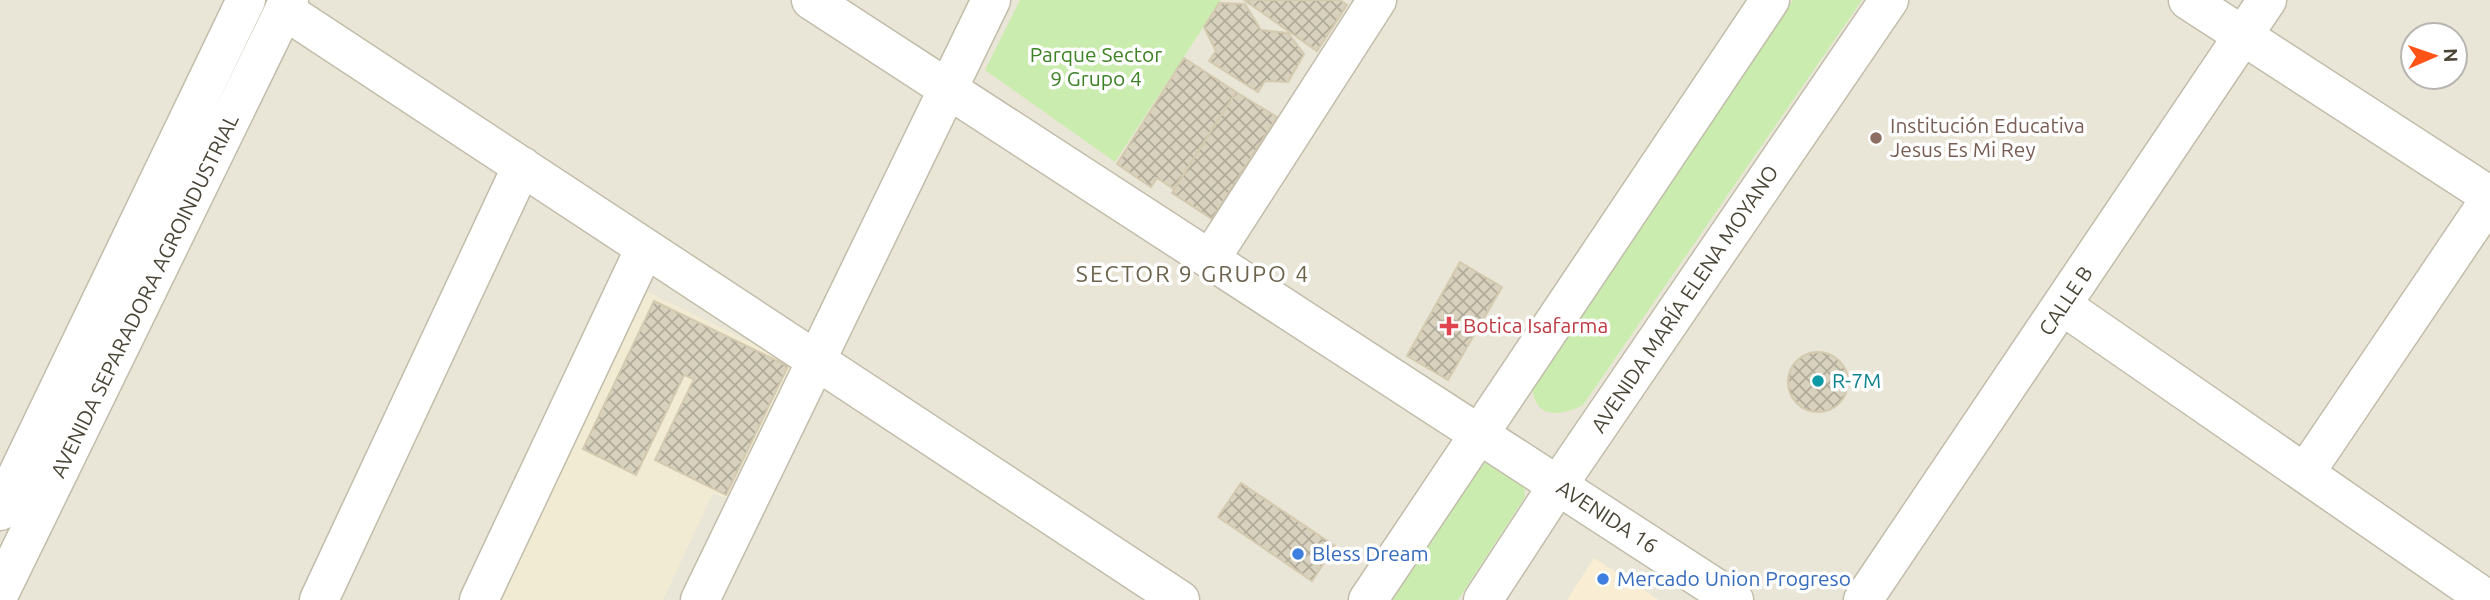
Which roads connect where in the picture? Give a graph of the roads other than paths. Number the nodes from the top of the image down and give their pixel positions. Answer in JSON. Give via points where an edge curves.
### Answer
{"nodes":[{"id":1,"x":246,"y":0,"type":"edge"},
{"id":2,"x":811,"y":0,"type":"edge"},
{"id":3,"x":991,"y":0,"type":"edge"},
{"id":4,"x":1377,"y":0,"type":"edge"},
{"id":5,"x":1770,"y":0,"type":"edge"},
{"id":6,"x":1889,"y":0,"type":"edge"},
{"id":7,"x":2188,"y":0,"type":"edge"},
{"id":8,"x":2267,"y":0,"type":"edge"},
{"id":9,"x":287,"y":5,"type":"edge"},
{"id":10,"x":2243,"y":36,"type":"junction"},
{"id":11,"x":948,"y":89,"type":"junction"},
{"id":12,"x":522,"y":166,"type":"junction"},
{"id":13,"x":2490,"y":198,"type":"edge"},
{"id":14,"x":645,"y":248,"type":"junction"},
{"id":15,"x":1211,"y":258,"type":"junction"},
{"id":16,"x":2063,"y":306,"type":"junction"},
{"id":17,"x":815,"y":360,"type":"junction"},
{"id":18,"x":1480,"y":435,"type":"junction"},
{"id":19,"x":2305,"y":473,"type":"junction"},
{"id":20,"x":1558,"y":485,"type":"junction"},
{"id":21,"x":0,"y":511,"type":"edge"},
{"id":22,"x":0,"y":592,"type":"edge"},
{"id":23,"x":319,"y":600,"type":"edge"},
{"id":24,"x":478,"y":600,"type":"edge"},
{"id":25,"x":700,"y":600,"type":"edge"},
{"id":26,"x":1180,"y":600,"type":"edge"},
{"id":27,"x":1368,"y":600,"type":"edge"},
{"id":28,"x":1483,"y":600,"type":"edge"},
{"id":29,"x":1734,"y":600,"type":"edge"},
{"id":30,"x":1863,"y":600,"type":"edge"},
{"id":31,"x":2488,"y":600,"type":"edge"}],
"edges":[{"from":1,"to":21,"type":"street","name":"AVENIDA SEPARADORA AGROINDUSTRIAL"},
{"from":2,"to":11,"type":"street","name":"AVENIDA 16"},
{"from":3,"to":11,"type":"street"},
{"from":4,"to":15,"type":"street"},
{"from":5,"to":18,"type":"street"},
{"from":6,"to":20,"type":"street","name":"AVENIDA MARÍA ELENA MOYANO"},
{"from":7,"to":10,"type":"street"},
{"from":8,"to":10,"type":"street","name":"CALLE B"},
{"from":9,"to":12,"type":"street"},
{"from":9,"to":22,"type":"street","name":"AVENIDA SEPARADORA AGROINDUSTRIAL"},
{"from":10,"to":13,"type":"street"},
{"from":10,"to":16,"type":"street","name":"CALLE B"},
{"from":11,"to":15,"type":"street","name":"AVENIDA 16"},
{"from":11,"to":17,"type":"street"},
{"from":12,"to":14,"type":"street"},
{"from":12,"to":23,"type":"street"},
{"from":13,"to":19,"type":"street"},
{"from":14,"to":17,"type":"street"},
{"from":14,"to":24,"type":"street"},
{"from":15,"to":18,"type":"street","name":"AVENIDA 16"},
{"from":16,"to":19,"type":"street"},
{"from":16,"to":30,"type":"street","name":"CALLE B"},
{"from":17,"to":25,"type":"street"},
{"from":17,"to":26,"type":"street"},
{"from":18,"to":20,"type":"street","name":"AVENIDA 16"},
{"from":18,"to":27,"type":"street"},
{"from":19,"to":31,"type":"street"},
{"from":20,"to":28,"type":"street","name":"AVENIDA MARÍA ELENA MOYANO"},
{"from":20,"to":29,"type":"street","name":"AVENIDA 16"}]}
